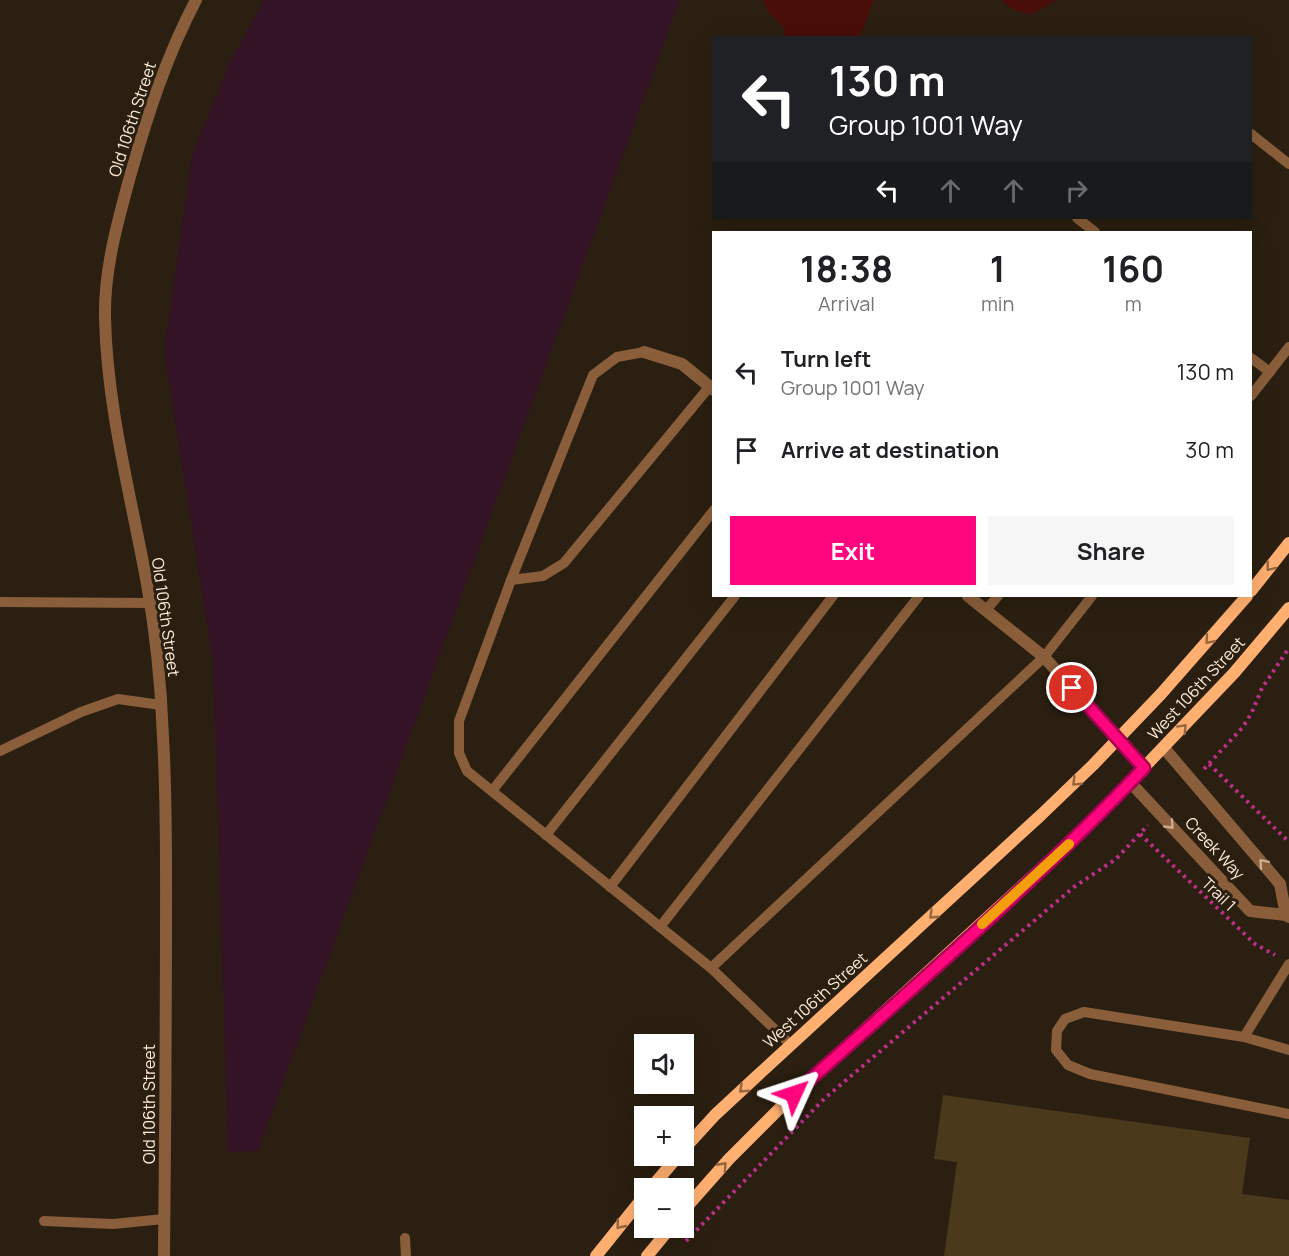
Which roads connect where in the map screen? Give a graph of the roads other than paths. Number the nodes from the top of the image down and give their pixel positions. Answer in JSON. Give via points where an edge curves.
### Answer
{"nodes":[{"id":1,"x":196,"y":0,"type":"edge"},
{"id":2,"x":1252,"y":135,"type":"edge"},
{"id":3,"x":1289,"y":164,"type":"edge"},
{"id":4,"x":1078,"y":219,"type":"edge"},
{"id":5,"x":1094,"y":231,"type":"edge"},
{"id":6,"x":1289,"y":347,"type":"edge"},
{"id":7,"x":644,"y":352,"type":"joint"},
{"id":8,"x":1252,"y":359,"type":"edge"},
{"id":9,"x":1270,"y":372,"type":"junction"},
{"id":10,"x":712,"y":388,"type":"edge"},
{"id":11,"x":1252,"y":395,"type":"edge"},
{"id":12,"x":712,"y":513,"type":"edge"},
{"id":13,"x":1289,"y":543,"type":"edge"},
{"id":14,"x":511,"y":580,"type":"junction"},
{"id":15,"x":1252,"y":590,"type":"edge"},
{"id":16,"x":734,"y":597,"type":"edge"},
{"id":17,"x":832,"y":597,"type":"edge"},
{"id":18,"x":918,"y":597,"type":"edge"},
{"id":19,"x":969,"y":597,"type":"edge"},
{"id":20,"x":997,"y":597,"type":"edge"},
{"id":21,"x":1091,"y":597,"type":"edge"},
{"id":22,"x":1246,"y":597,"type":"edge"},
{"id":23,"x":0,"y":602,"type":"edge"},
{"id":24,"x":149,"y":603,"type":"junction"},
{"id":25,"x":1289,"y":608,"type":"edge"},
{"id":26,"x":986,"y":610,"type":"junction"},
{"id":27,"x":1044,"y":657,"type":"junction"},
{"id":28,"x":161,"y":705,"type":"junction"},
{"id":29,"x":1119,"y":738,"type":"junction"},
{"id":30,"x":1164,"y":748,"type":"junction"},
{"id":31,"x":0,"y":751,"type":"edge"},
{"id":32,"x":1144,"y":768,"type":"junction"},
{"id":33,"x":1130,"y":782,"type":"junction"},
{"id":34,"x":492,"y":791,"type":"junction"},
{"id":35,"x":546,"y":835,"type":"junction"},
{"id":36,"x":610,"y":887,"type":"junction"},
{"id":37,"x":1287,"y":916,"type":"edge"},
{"id":38,"x":660,"y":927,"type":"junction"},
{"id":39,"x":1285,"y":961,"type":"edge"},
{"id":40,"x":711,"y":968,"type":"junction"},
{"id":41,"x":1244,"y":1037,"type":"junction"},
{"id":42,"x":791,"y":1045,"type":"junction"},
{"id":43,"x":1289,"y":1050,"type":"edge"},
{"id":44,"x":1289,"y":1114,"type":"edge"},
{"id":45,"x":694,"y":1138,"type":"edge"},
{"id":46,"x":670,"y":1166,"type":"edge"},
{"id":47,"x":659,"y":1178,"type":"edge"},
{"id":48,"x":694,"y":1199,"type":"edge"},
{"id":49,"x":634,"y":1209,"type":"edge"},
{"id":50,"x":164,"y":1219,"type":"junction"},
{"id":51,"x":44,"y":1221,"type":"dead end"},
{"id":52,"x":405,"y":1238,"type":"dead end"},
{"id":53,"x":661,"y":1238,"type":"edge"},
{"id":54,"x":164,"y":1256,"type":"edge"},
{"id":55,"x":406,"y":1256,"type":"edge"},
{"id":56,"x":596,"y":1256,"type":"edge"},
{"id":57,"x":647,"y":1256,"type":"edge"}],
"edges":[{"from":1,"to":24,"type":"street","name":"Old 106th Street","via":[[179,33],[146,121],[118,218],[105,314],[114,411]]},
{"from":2,"to":3,"type":"lane"},
{"from":4,"to":5,"type":"lane"},
{"from":6,"to":9,"type":"lane"},
{"from":7,"to":10,"type":"street","via":[[681,364]]},
{"from":7,"to":14,"type":"lane","via":[[617,357],[592,375]]},
{"from":8,"to":9,"type":"lane"},
{"from":9,"to":11,"type":"lane"},
{"from":10,"to":14,"type":"lane","via":[[564,563],[543,576]]},
{"from":12,"to":34,"type":"lane"},
{"from":13,"to":15,"type":"street","one_way":true},
{"from":14,"to":34,"type":"lane","via":[[459,721],[459,753],[467,771]]},
{"from":16,"to":35,"type":"lane"},
{"from":17,"to":36,"type":"lane"},
{"from":18,"to":38,"type":"lane"},
{"from":19,"to":26,"type":"street"},
{"from":20,"to":26,"type":"lane"},
{"from":21,"to":27,"type":"lane"},
{"from":22,"to":29,"type":"street","name":"West 106th Street","one_way":true},
{"from":23,"to":24,"type":"lane"},
{"from":24,"to":28,"type":"street","name":"Old 106th Street"},
{"from":30,"to":25,"type":"street","name":"West 106th Street","one_way":true},
{"from":26,"to":27,"type":"street"},
{"from":27,"to":29,"type":"street"},
{"from":27,"to":40,"type":"lane"},
{"from":28,"to":31,"type":"lane","via":[[118,699],[81,712]]},
{"from":28,"to":50,"type":"street","name":"Old 106th Street","via":[[166,869]]},
{"from":29,"to":32,"type":"street"},
{"from":29,"to":42,"type":"street","name":"West 106th Street","one_way":true},
{"from":30,"to":32,"type":"street","name":"West 106th Street"},
{"from":37,"to":30,"type":"street","name":"Creek Way","one_way":true,"via":[[1280,884]]},
{"from":32,"to":33,"type":"street","name":"West 106th Street"},
{"from":33,"to":37,"type":"street","name":"Creek Way","one_way":true,"via":[[1250,911]]},
{"from":48,"to":33,"type":"street","name":"West 106th Street","one_way":true,"via":[[766,1122],[1043,869]]},
{"from":34,"to":35,"type":"lane"},
{"from":35,"to":36,"type":"lane"},
{"from":36,"to":38,"type":"lane"},
{"from":38,"to":40,"type":"lane"},
{"from":39,"to":41,"type":"lane"},
{"from":40,"to":42,"type":"lane"},
{"from":41,"to":43,"type":"lane"},
{"from":41,"to":44,"type":"lane","via":[[1084,1012],[1065,1019],[1057,1031],[1056,1050],[1068,1065],[1090,1074]]},
{"from":42,"to":45,"type":"street","name":"West 106th Street","one_way":true},
{"from":46,"to":47,"type":"street"},
{"from":49,"to":56,"type":"street","one_way":true},
{"from":50,"to":51,"type":"lane","via":[[113,1224]]},
{"from":50,"to":54,"type":"street","name":"Old 106th Street"},
{"from":52,"to":55,"type":"lane"},
{"from":53,"to":57,"type":"street"}]}
